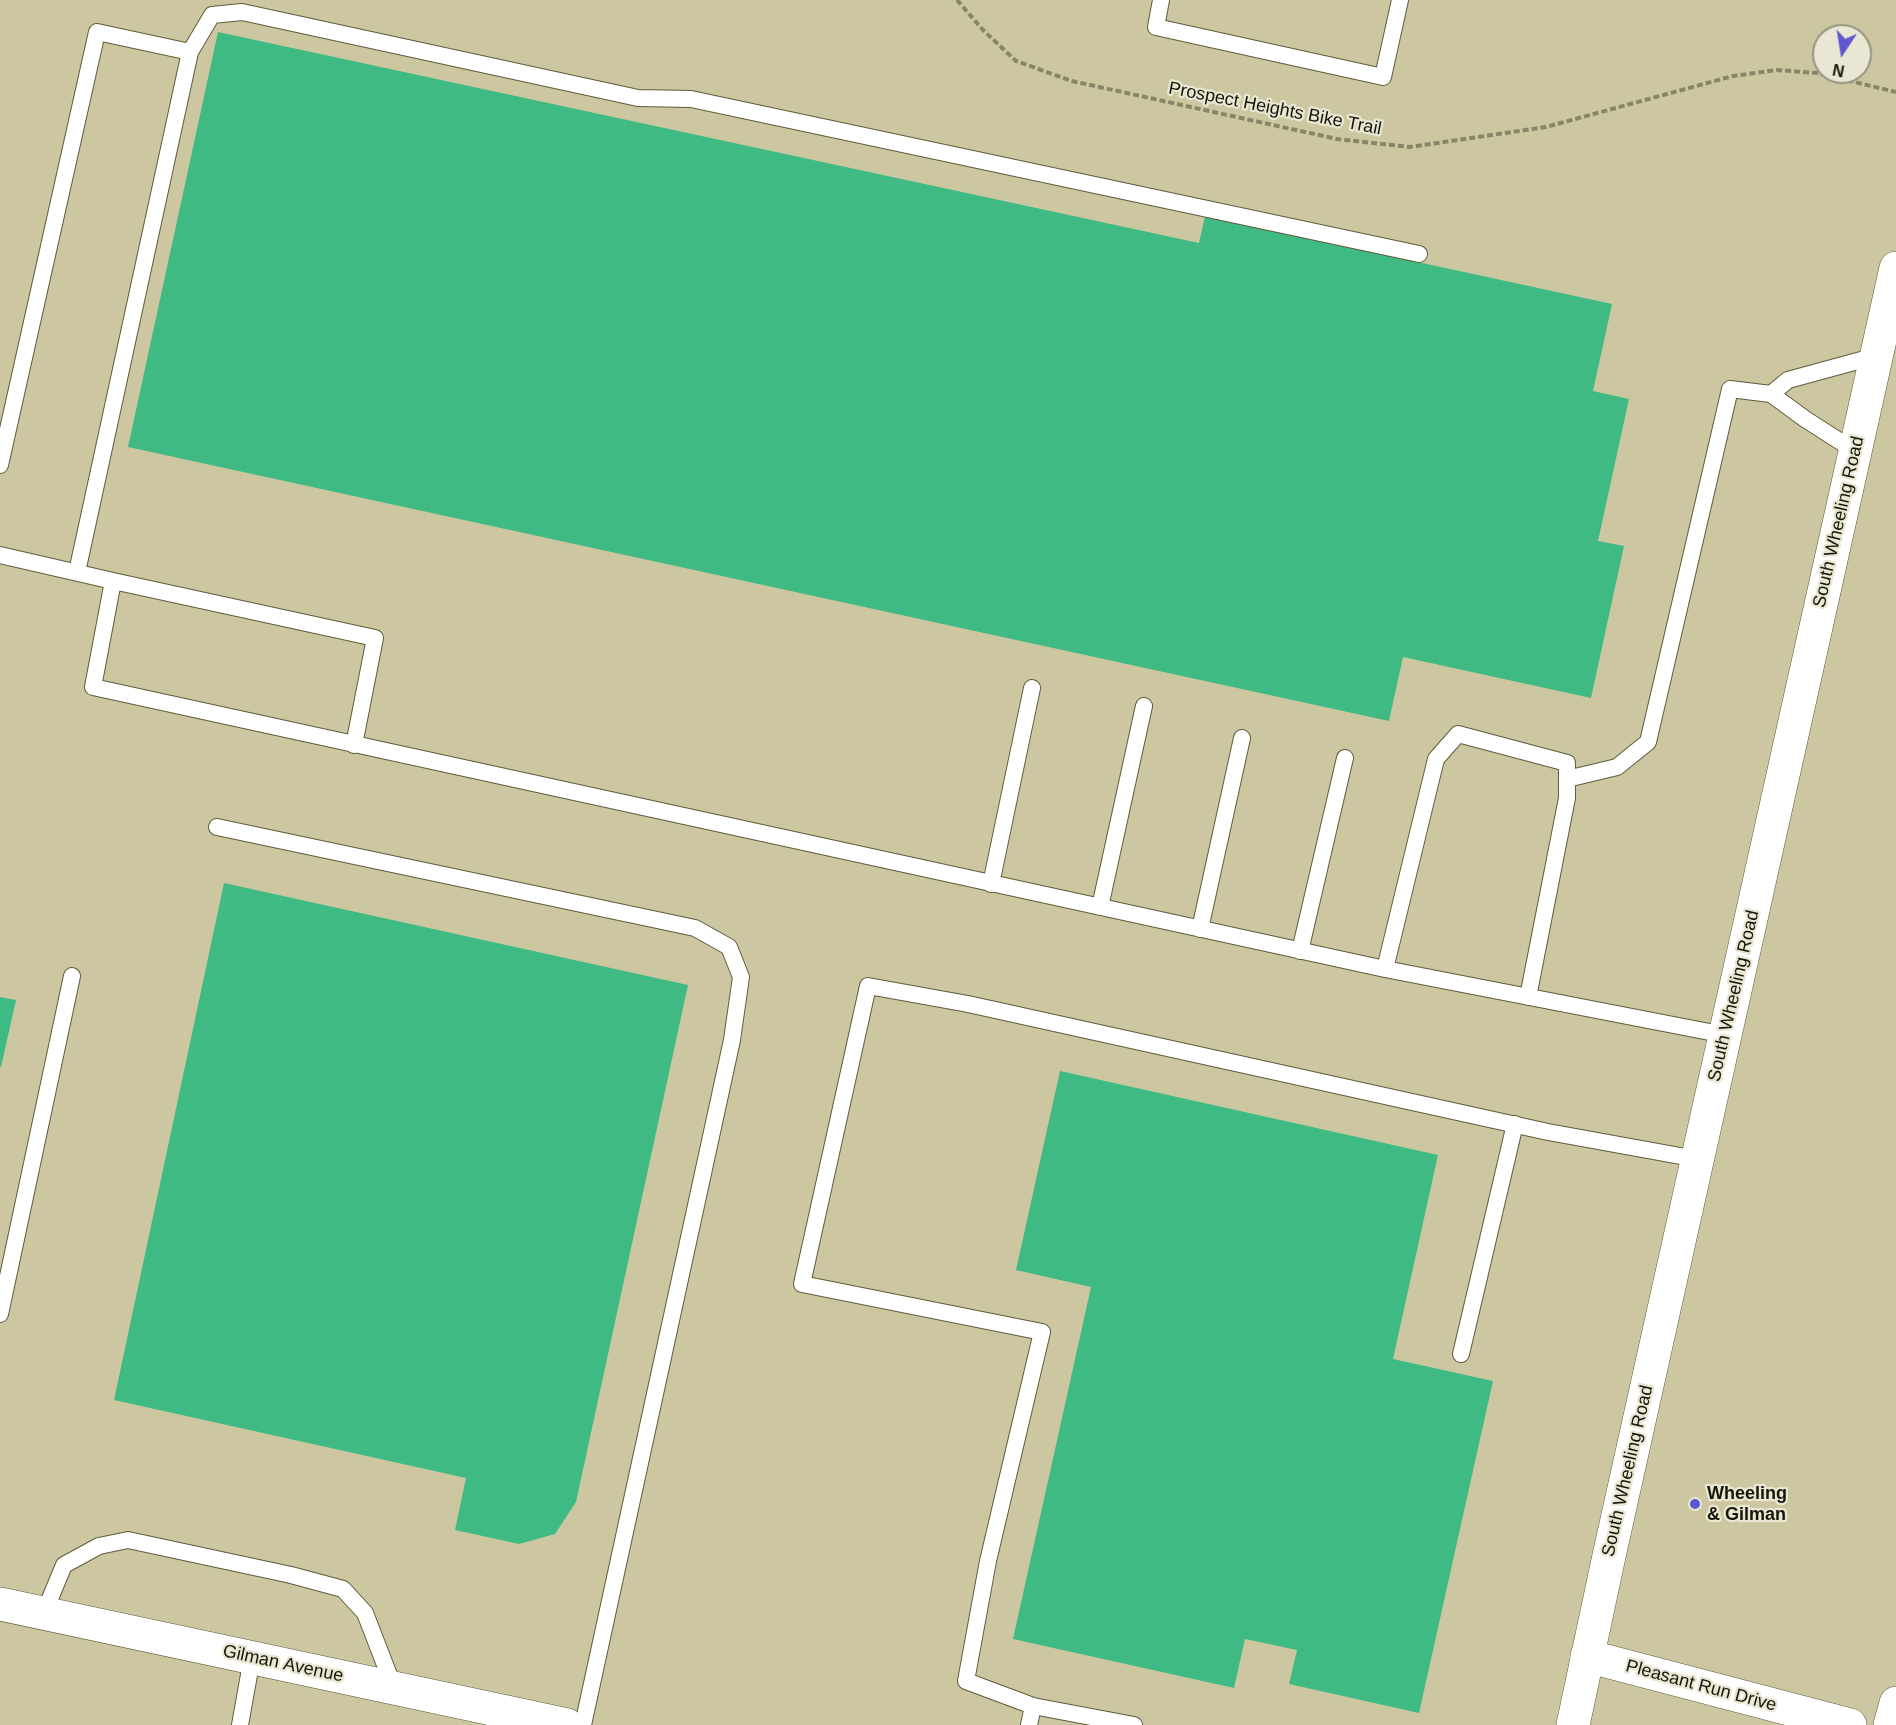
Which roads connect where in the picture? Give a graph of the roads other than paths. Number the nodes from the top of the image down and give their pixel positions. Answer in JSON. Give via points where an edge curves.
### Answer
{"nodes":[{"id":1,"x":1161,"y":0,"type":"edge"},
{"id":2,"x":1400,"y":0,"type":"edge"},
{"id":3,"x":190,"y":52,"type":"junction"},
{"id":4,"x":1419,"y":254,"type":"dead end"},
{"id":5,"x":1896,"y":268,"type":"edge"},
{"id":6,"x":1876,"y":356,"type":"junction"},
{"id":7,"x":1772,"y":394,"type":"junction"},
{"id":8,"x":1855,"y":451,"type":"junction"},
{"id":9,"x":0,"y":465,"type":"edge"},
{"id":10,"x":0,"y":555,"type":"edge"},
{"id":11,"x":77,"y":572,"type":"junction"},
{"id":12,"x":113,"y":581,"type":"junction"},
{"id":13,"x":1032,"y":688,"type":"dead end"},
{"id":14,"x":1144,"y":706,"type":"dead end"},
{"id":15,"x":1242,"y":738,"type":"dead end"},
{"id":16,"x":354,"y":745,"type":"junction"},
{"id":17,"x":1345,"y":758,"type":"dead end"},
{"id":18,"x":1567,"y":779,"type":"junction"},
{"id":19,"x":217,"y":827,"type":"dead end"},
{"id":20,"x":991,"y":884,"type":"junction"},
{"id":21,"x":1100,"y":907,"type":"junction"},
{"id":22,"x":1200,"y":929,"type":"junction"},
{"id":23,"x":1300,"y":951,"type":"junction"},
{"id":24,"x":1385,"y":969,"type":"junction"},
{"id":25,"x":72,"y":976,"type":"dead end"},
{"id":26,"x":1528,"y":997,"type":"junction"},
{"id":27,"x":1725,"y":1035,"type":"junction"},
{"id":28,"x":1515,"y":1124,"type":"junction"},
{"id":29,"x":1697,"y":1159,"type":"junction"},
{"id":30,"x":0,"y":1314,"type":"edge"},
{"id":31,"x":1461,"y":1354,"type":"dead end"},
{"id":32,"x":0,"y":1604,"type":"edge"},
{"id":33,"x":44,"y":1613,"type":"junction"},
{"id":34,"x":1587,"y":1656,"type":"junction"},
{"id":35,"x":252,"y":1658,"type":"junction"},
{"id":36,"x":394,"y":1688,"type":"junction"},
{"id":37,"x":1896,"y":1703,"type":"edge"},
{"id":38,"x":1033,"y":1706,"type":"junction"},
{"id":39,"x":1816,"y":1721,"type":"edge"},
{"id":40,"x":240,"y":1725,"type":"edge"},
{"id":41,"x":567,"y":1725,"type":"edge"},
{"id":42,"x":583,"y":1725,"type":"edge"},
{"id":43,"x":1029,"y":1725,"type":"edge"},
{"id":44,"x":1134,"y":1725,"type":"edge"},
{"id":45,"x":1573,"y":1725,"type":"edge"},
{"id":46,"x":1850,"y":1725,"type":"edge"},
{"id":47,"x":1890,"y":1725,"type":"edge"}],
"edges":[{"from":1,"to":2,"type":"lane","via":[[1156,27],[1383,76]]},
{"from":3,"to":4,"type":"lane","via":[[212,15],[242,12],[638,98],[691,99]]},
{"from":3,"to":9,"type":"lane","via":[[97,33]]},
{"from":3,"to":11,"type":"lane"},
{"from":5,"to":6,"type":"main road","name":"South Wheeling Road"},
{"from":6,"to":7,"type":"lane","via":[[1788,380]]},
{"from":6,"to":8,"type":"main road","name":"South Wheeling Road"},
{"from":7,"to":8,"type":"lane"},
{"from":7,"to":18,"type":"lane","via":[[1730,388],[1648,742],[1617,767]]},
{"from":8,"to":27,"type":"main road","name":"South Wheeling Road"},
{"from":10,"to":11,"type":"lane"},
{"from":11,"to":12,"type":"lane"},
{"from":12,"to":16,"type":"lane","via":[[93,687]]},
{"from":12,"to":16,"type":"lane","via":[[375,638]]},
{"from":13,"to":20,"type":"lane"},
{"from":14,"to":21,"type":"lane"},
{"from":15,"to":22,"type":"lane"},
{"from":16,"to":20,"type":"lane"},
{"from":17,"to":23,"type":"lane"},
{"from":18,"to":24,"type":"lane","via":[[1567,763],[1458,734],[1436,759]]},
{"from":18,"to":26,"type":"lane","via":[[1568,798]]},
{"from":19,"to":42,"type":"lane","via":[[696,928],[729,947],[741,977],[732,1040]]},
{"from":20,"to":21,"type":"lane"},
{"from":21,"to":22,"type":"lane"},
{"from":22,"to":23,"type":"lane"},
{"from":23,"to":24,"type":"lane"},
{"from":24,"to":26,"type":"lane"},
{"from":25,"to":30,"type":"lane"},
{"from":26,"to":27,"type":"lane"},
{"from":27,"to":29,"type":"main road","name":"South Wheeling Road"},
{"from":28,"to":29,"type":"lane"},
{"from":28,"to":31,"type":"lane"},
{"from":28,"to":38,"type":"lane","via":[[968,1004],[868,986],[802,1284],[1042,1332],[988,1561],[966,1682]]},
{"from":29,"to":34,"type":"main road","name":"South Wheeling Road"},
{"from":32,"to":33,"type":"main road","name":"Gilman Avenue"},
{"from":33,"to":35,"type":"main road","name":"Gilman Avenue"},
{"from":33,"to":36,"type":"lane","via":[[64,1565],[99,1546],[128,1540],[280,1572],[343,1589],[366,1613]]},
{"from":34,"to":39,"type":"main road","name":"Pleasant Run Drive"},
{"from":34,"to":45,"type":"main road","name":"South Wheeling Road"},
{"from":35,"to":36,"type":"main road","name":"Gilman Avenue"},
{"from":35,"to":40,"type":"lane"},
{"from":36,"to":41,"type":"main road","name":"Gilman Avenue"},
{"from":37,"to":47,"type":"main road"},
{"from":38,"to":43,"type":"lane"},
{"from":38,"to":44,"type":"lane"},
{"from":39,"to":46,"type":"main road","name":"Pleasant Run Drive"}]}
